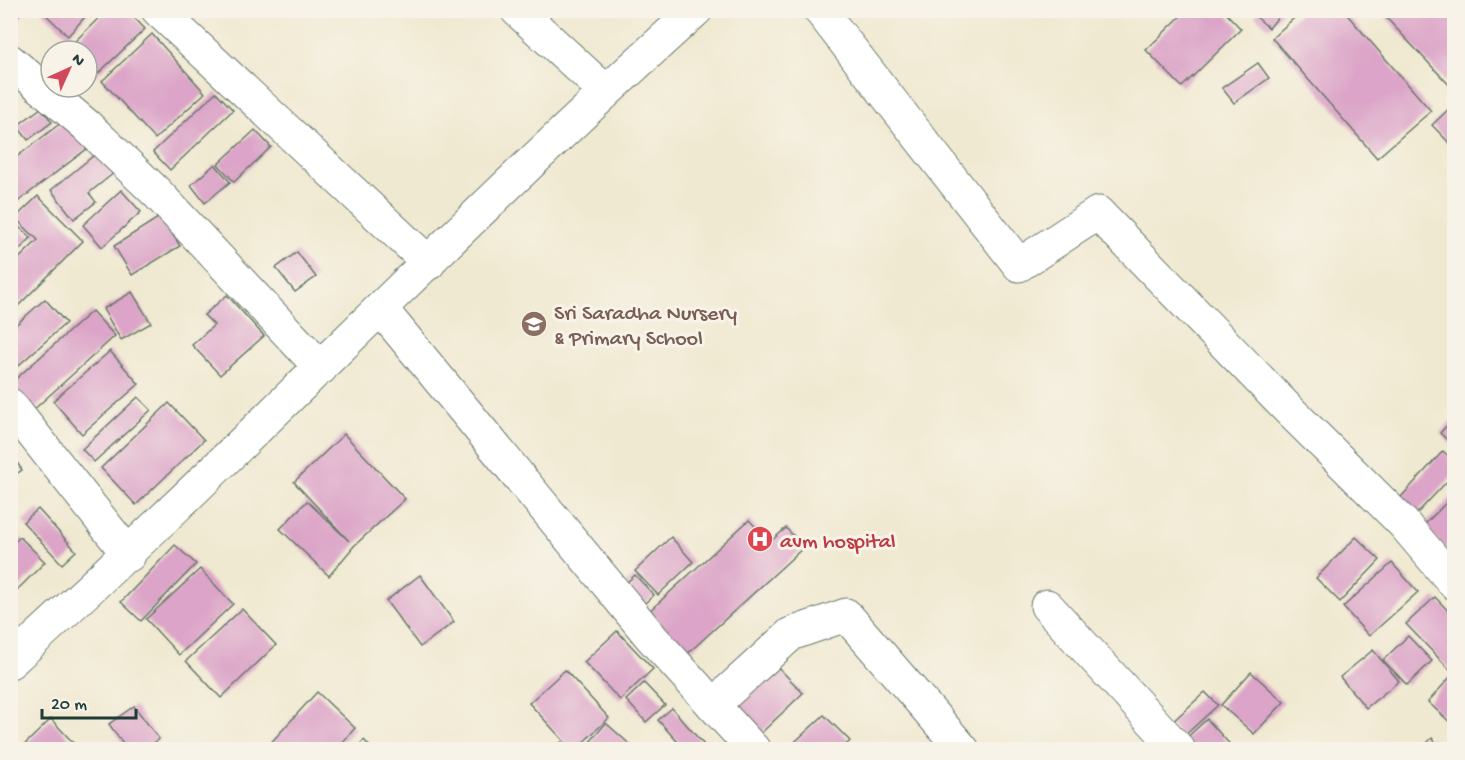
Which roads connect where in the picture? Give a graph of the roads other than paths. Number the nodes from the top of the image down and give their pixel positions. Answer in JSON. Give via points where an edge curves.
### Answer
{"nodes":[{"id":1,"x":158,"y":10,"type":"edge"},
{"id":2,"x":517,"y":10,"type":"edge"},
{"id":3,"x":696,"y":10,"type":"edge"},
{"id":4,"x":820,"y":10,"type":"edge"},
{"id":5,"x":10,"y":62,"type":"edge"},
{"id":6,"x":605,"y":92,"type":"junction"},
{"id":7,"x":429,"y":262,"type":"junction"},
{"id":8,"x":381,"y":309,"type":"junction"},
{"id":9,"x":321,"y":368,"type":"junction"},
{"id":10,"x":10,"y":405,"type":"edge"},
{"id":11,"x":129,"y":555,"type":"junction"},
{"id":12,"x":1455,"y":583,"type":"edge"},
{"id":13,"x":1047,"y":606,"type":"dead end"},
{"id":14,"x":10,"y":662,"type":"edge"},
{"id":15,"x":713,"y":705,"type":"junction"},
{"id":16,"x":754,"y":750,"type":"edge"},
{"id":17,"x":963,"y":750,"type":"edge"},
{"id":18,"x":1179,"y":750,"type":"edge"}],
"edges":[{"from":1,"to":7,"type":"street"},
{"from":2,"to":6,"type":"street"},
{"from":3,"to":6,"type":"street"},
{"from":4,"to":12,"type":"street","via":[[1018,265],[1098,213],[1403,523]]},
{"from":5,"to":9,"type":"street","via":[[86,125],[157,193]]},
{"from":6,"to":7,"type":"street"},
{"from":7,"to":8,"type":"street"},
{"from":8,"to":9,"type":"street"},
{"from":8,"to":15,"type":"street","via":[[652,638]]},
{"from":9,"to":11,"type":"street"},
{"from":10,"to":11,"type":"street"},
{"from":11,"to":14,"type":"street"},
{"from":13,"to":18,"type":"street"},
{"from":15,"to":16,"type":"street"},
{"from":15,"to":17,"type":"street","via":[[791,634],[846,615]]}]}
